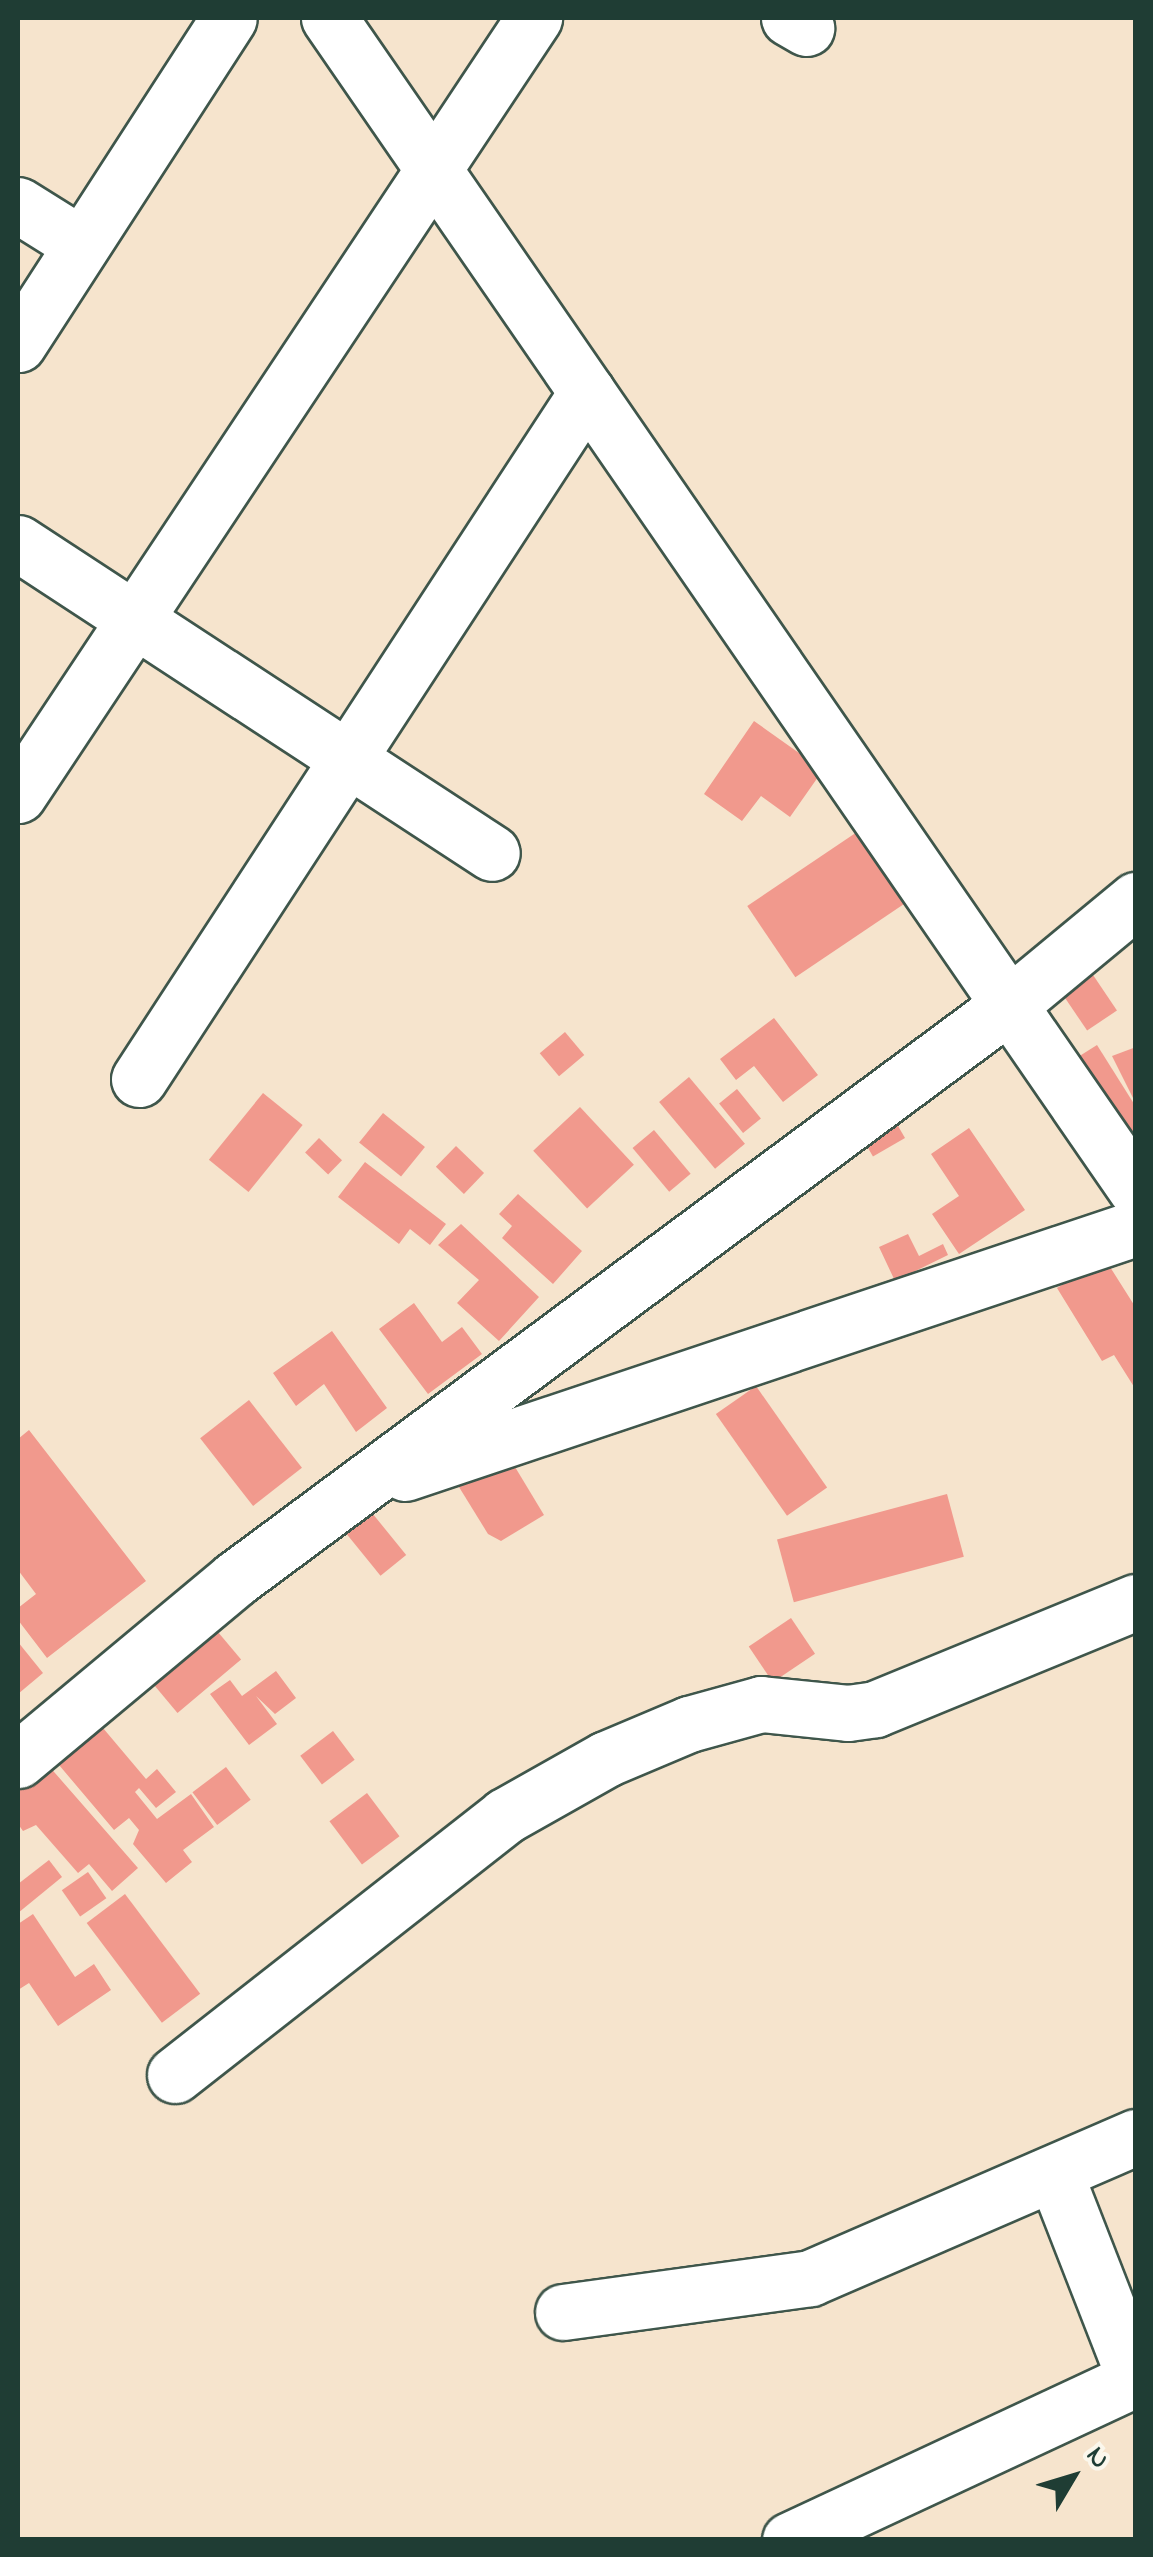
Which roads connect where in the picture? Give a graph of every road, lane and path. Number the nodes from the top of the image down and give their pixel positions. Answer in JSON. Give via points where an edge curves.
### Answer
{"nodes":[{"id":1,"x":229,"y":18,"type":"edge"},
{"id":2,"x":330,"y":18,"type":"edge"},
{"id":3,"x":534,"y":18,"type":"edge"},
{"id":4,"x":434,"y":169,"type":"junction"},
{"id":5,"x":18,"y":205,"type":"edge"},
{"id":6,"x":82,"y":245,"type":"junction"},
{"id":7,"x":18,"y":344,"type":"edge"},
{"id":8,"x":587,"y":392,"type":"junction"},
{"id":9,"x":18,"y":543,"type":"edge"},
{"id":10,"x":134,"y":619,"type":"junction"},
{"id":11,"x":348,"y":759,"type":"junction"},
{"id":12,"x":18,"y":795,"type":"edge"},
{"id":13,"x":492,"y":853,"type":"dead end"},
{"id":14,"x":1136,"y":900,"type":"edge"},
{"id":15,"x":1009,"y":1005,"type":"junction"},
{"id":16,"x":139,"y":1079,"type":"dead end"},
{"id":17,"x":1136,"y":1189,"type":"edge"},
{"id":18,"x":1136,"y":1228,"type":"edge"},
{"id":19,"x":355,"y":1490,"type":"junction"},
{"id":20,"x":1136,"y":1602,"type":"edge"},
{"id":21,"x":18,"y":1760,"type":"edge"},
{"id":22,"x":174,"y":2075,"type":"dead end"},
{"id":23,"x":1136,"y":2136,"type":"edge"},
{"id":24,"x":1055,"y":2174,"type":"junction"},
{"id":25,"x":563,"y":2312,"type":"dead end"},
{"id":26,"x":790,"y":2540,"type":"edge"}],
"edges":[{"from":1,"to":6,"type":"street"},
{"from":2,"to":4,"type":"street"},
{"from":3,"to":4,"type":"street"},
{"from":4,"to":8,"type":"street"},
{"from":4,"to":10,"type":"street"},
{"from":5,"to":6,"type":"street"},
{"from":6,"to":7,"type":"street"},
{"from":8,"to":11,"type":"street"},
{"from":8,"to":15,"type":"street"},
{"from":9,"to":10,"type":"street"},
{"from":10,"to":11,"type":"street"},
{"from":10,"to":12,"type":"street"},
{"from":11,"to":13,"type":"street"},
{"from":11,"to":16,"type":"street"},
{"from":14,"to":15,"type":"street"},
{"from":15,"to":17,"type":"street"},
{"from":15,"to":19,"type":"street"},
{"from":18,"to":19,"type":"street"},
{"from":19,"to":21,"type":"street"},
{"from":20,"to":22,"type":"street","via":[[875,1708],[848,1713],[761,1704],[689,1724],[606,1759],[505,1816]]},
{"from":23,"to":24,"type":"street"},
{"from":24,"to":25,"type":"street","via":[[810,2278]]},
{"from":24,"to":26,"type":"street","via":[[1136,2380]]}]}
